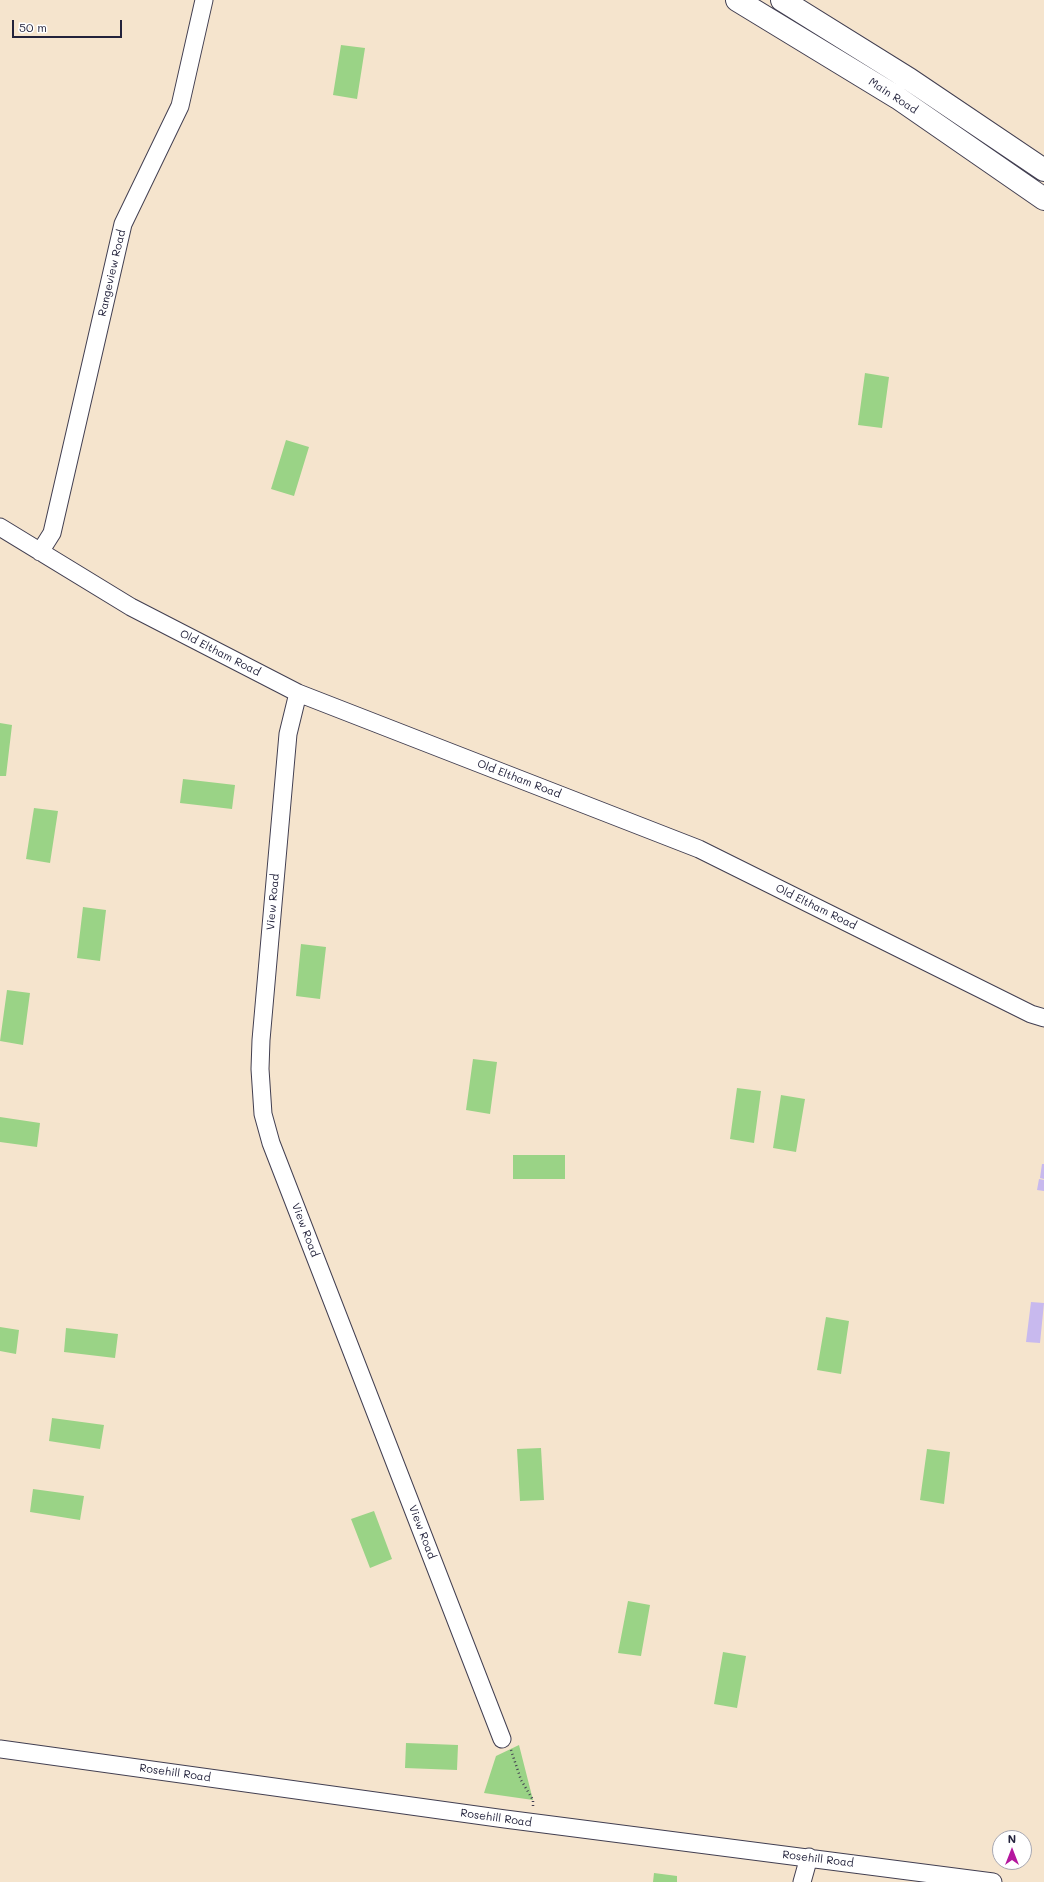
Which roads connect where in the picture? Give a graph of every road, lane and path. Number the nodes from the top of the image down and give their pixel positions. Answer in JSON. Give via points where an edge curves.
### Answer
{"nodes":[{"id":1,"x":204,"y":0,"type":"edge"},
{"id":2,"x":737,"y":0,"type":"edge"},
{"id":3,"x":782,"y":0,"type":"edge"},
{"id":4,"x":1044,"y":170,"type":"edge"},
{"id":5,"x":1044,"y":199,"type":"edge"},
{"id":6,"x":0,"y":527,"type":"edge"},
{"id":7,"x":40,"y":552,"type":"junction"},
{"id":8,"x":298,"y":693,"type":"junction"},
{"id":9,"x":1044,"y":1018,"type":"edge"},
{"id":10,"x":502,"y":1739,"type":"joint"},
{"id":11,"x":0,"y":1750,"type":"edge"},
{"id":12,"x":534,"y":1823,"type":"junction"},
{"id":13,"x":809,"y":1857,"type":"junction"},
{"id":14,"x":802,"y":1882,"type":"edge"},
{"id":15,"x":993,"y":1882,"type":"edge"}],
"edges":[{"from":1,"to":7,"type":"street","name":"Rangeview Road","via":[[180,106],[123,224],[52,534]]},
{"from":2,"to":5,"type":"main road","name":"Main Road","via":[[898,98]]},
{"from":3,"to":4,"type":"main road","name":"Main Road","via":[[909,79]]},
{"from":6,"to":7,"type":"street","name":"Old Eltham Road"},
{"from":7,"to":8,"type":"street","name":"Old Eltham Road","via":[[131,607]]},
{"from":8,"to":9,"type":"street","name":"Old Eltham Road","via":[[699,849],[1031,1014]]},
{"from":8,"to":10,"type":"street","name":"View Road","via":[[288,734],[261,1040],[263,1114],[277,1158]]},
{"from":10,"to":12,"type":"path","via":[[507,1742],[521,1780],[533,1800]]},
{"from":11,"to":12,"type":"street","name":"Rosehill Road"},
{"from":12,"to":13,"type":"street","name":"Rosehill Road"},
{"from":13,"to":14,"type":"street"},
{"from":13,"to":15,"type":"street","name":"Rosehill Road"}]}
